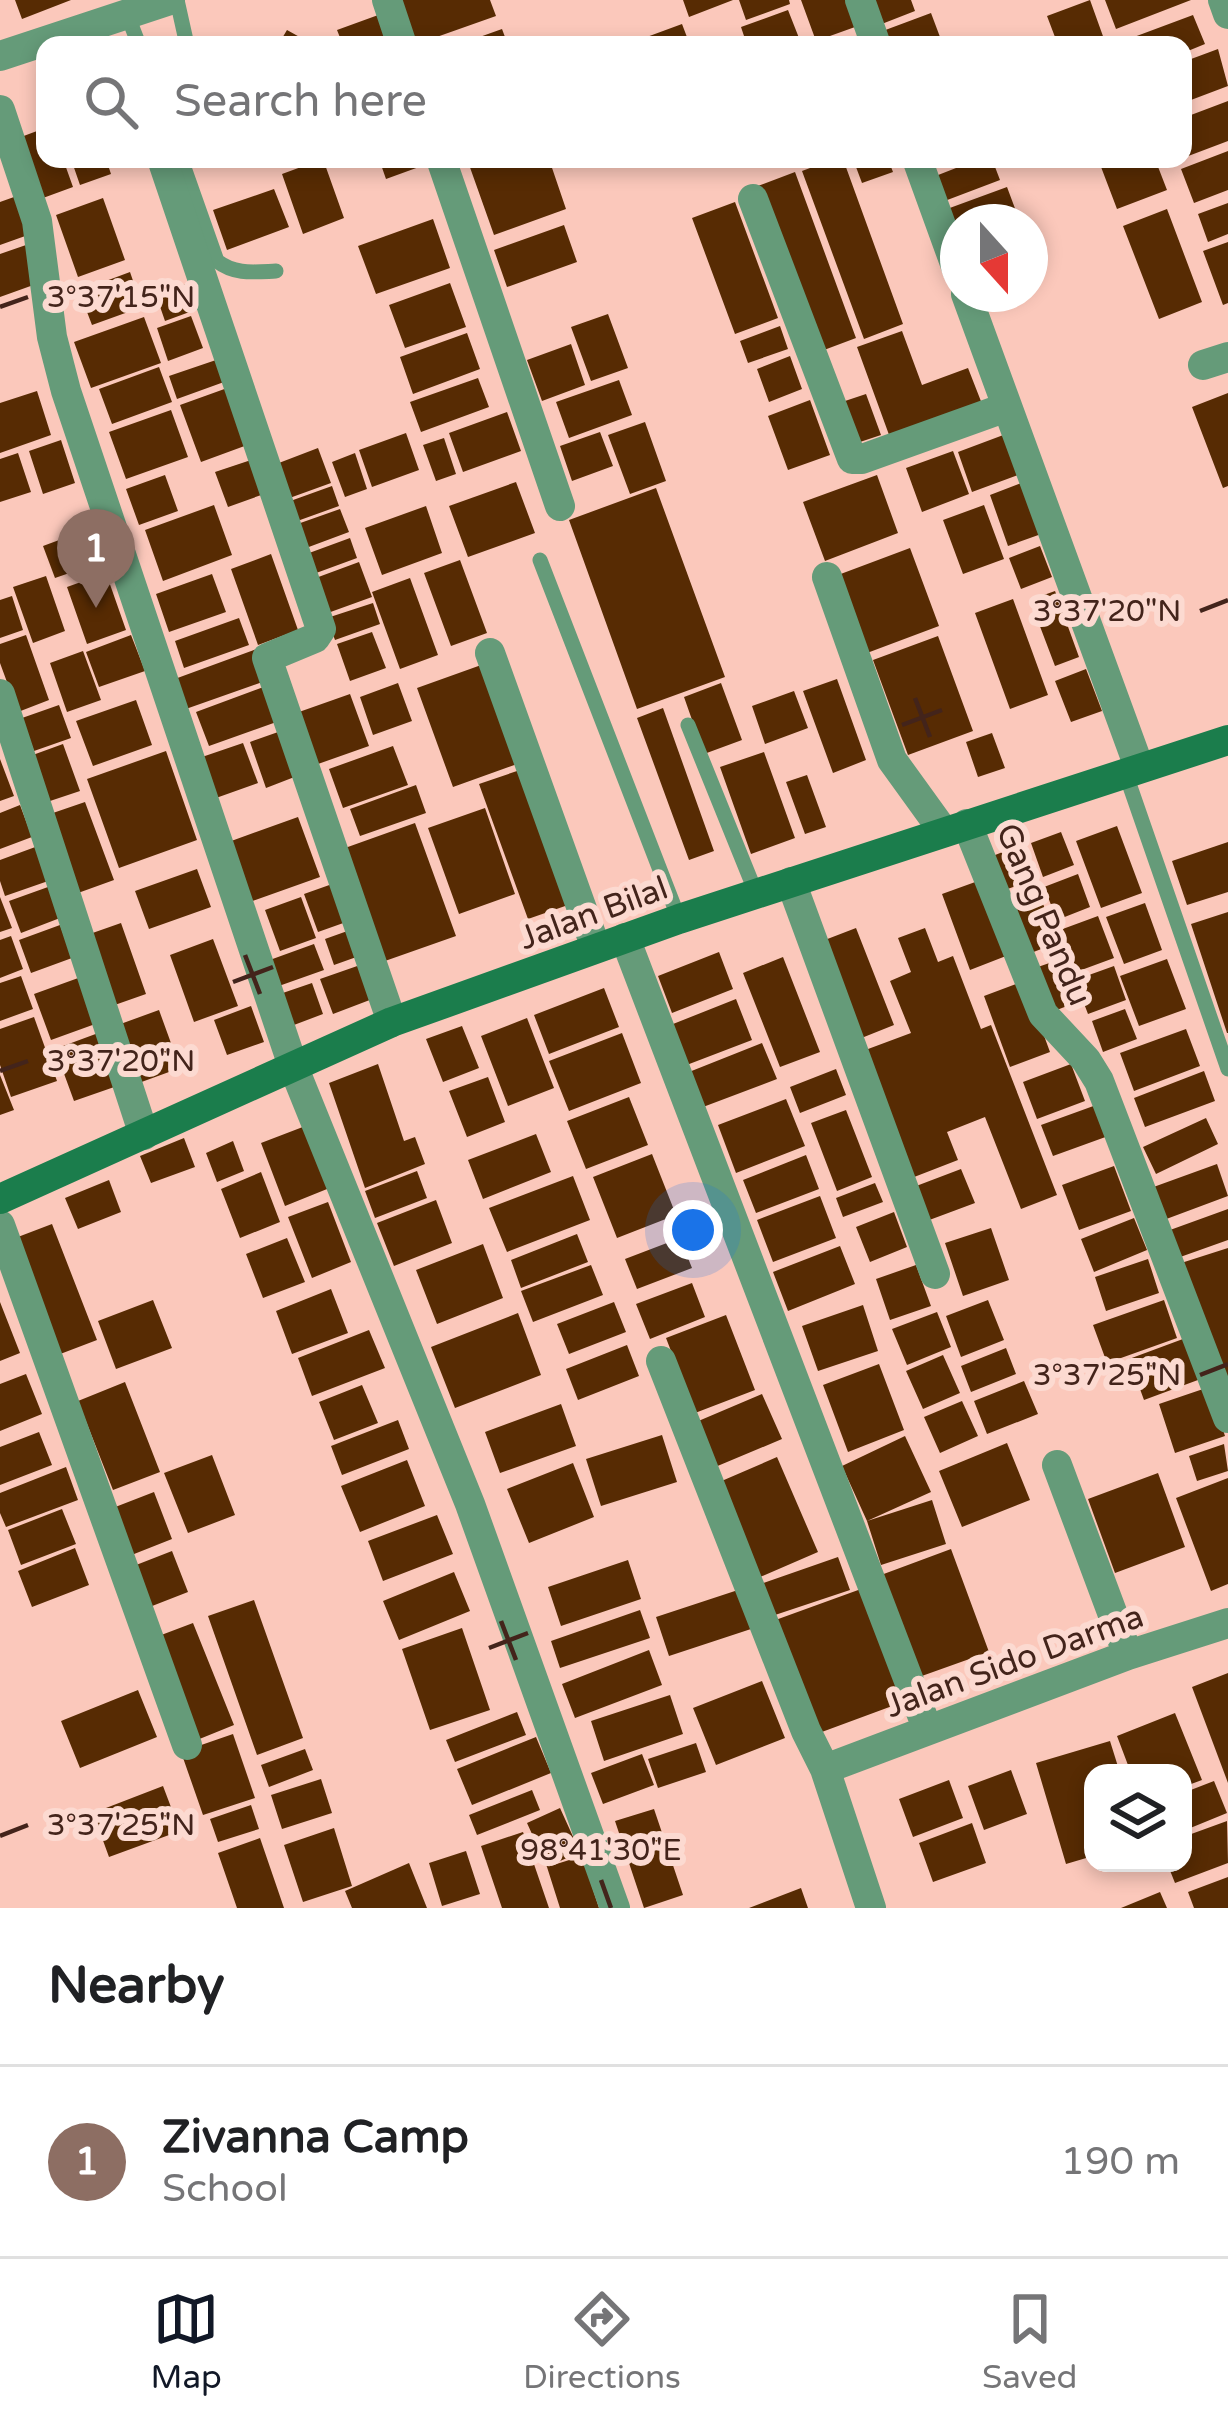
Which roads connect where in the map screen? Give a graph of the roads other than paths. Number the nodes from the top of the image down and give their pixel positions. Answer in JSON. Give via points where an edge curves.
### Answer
{"nodes":[{"id":1,"x":173,"y":0,"type":"edge"},
{"id":2,"x":387,"y":0,"type":"edge"},
{"id":3,"x":860,"y":0,"type":"edge"},
{"id":4,"x":1223,"y":0,"type":"edge"},
{"id":5,"x":1228,"y":14,"type":"edge"},
{"id":6,"x":118,"y":19,"type":"edge"},
{"id":7,"x":64,"y":36,"type":"edge"},
{"id":8,"x":184,"y":36,"type":"edge"},
{"id":9,"x":399,"y":36,"type":"edge"},
{"id":10,"x":873,"y":36,"type":"edge"},
{"id":11,"x":36,"y":45,"type":"edge"},
{"id":12,"x":0,"y":56,"type":"edge"},
{"id":13,"x":0,"y":110,"type":"edge"},
{"id":14,"x":165,"y":168,"type":"edge"},
{"id":15,"x":184,"y":168,"type":"edge"},
{"id":16,"x":444,"y":168,"type":"edge"},
{"id":17,"x":920,"y":168,"type":"edge"},
{"id":18,"x":753,"y":199,"type":"dead end"},
{"id":19,"x":940,"y":222,"type":"edge"},
{"id":20,"x":276,"y":271,"type":"dead end"},
{"id":21,"x":972,"y":312,"type":"edge"},
{"id":22,"x":1006,"y":406,"type":"junction"},
{"id":23,"x":560,"y":506,"type":"dead end"},
{"id":24,"x":540,"y":560,"type":"dead end"},
{"id":25,"x":827,"y":577,"type":"dead end"},
{"id":26,"x":490,"y":653,"type":"dead end"},
{"id":27,"x":0,"y":694,"type":"edge"},
{"id":28,"x":688,"y":725,"type":"dead end"},
{"id":29,"x":1228,"y":740,"type":"edge"},
{"id":30,"x":1132,"y":770,"type":"junction"},
{"id":31,"x":956,"y":828,"type":"junction"},
{"id":32,"x":790,"y":882,"type":"junction"},
{"id":33,"x":756,"y":893,"type":"junction"},
{"id":34,"x":679,"y":919,"type":"junction"},
{"id":35,"x":610,"y":943,"type":"junction"},
{"id":36,"x":392,"y":1022,"type":"junction"},
{"id":37,"x":293,"y":1066,"type":"junction"},
{"id":38,"x":1228,"y":1069,"type":"edge"},
{"id":39,"x":144,"y":1135,"type":"junction"},
{"id":40,"x":1,"y":1200,"type":"edge"},
{"id":41,"x":935,"y":1274,"type":"dead end"},
{"id":42,"x":661,"y":1361,"type":"dead end"},
{"id":43,"x":1228,"y":1418,"type":"edge"},
{"id":44,"x":1057,"y":1465,"type":"dead end"},
{"id":45,"x":1228,"y":1622,"type":"edge"},
{"id":46,"x":1128,"y":1654,"type":"junction"},
{"id":47,"x":927,"y":1728,"type":"junction"},
{"id":48,"x":187,"y":1745,"type":"dead end"},
{"id":49,"x":825,"y":1769,"type":"junction"},
{"id":50,"x":615,"y":1908,"type":"edge"},
{"id":51,"x":871,"y":1908,"type":"edge"}],
"edges":[{"from":1,"to":6,"type":"street"},
{"from":1,"to":8,"type":"lane"},
{"from":2,"to":9,"type":"street"},
{"from":3,"to":10,"type":"street"},
{"from":4,"to":5,"type":"street"},
{"from":6,"to":7,"type":"street"},
{"from":11,"to":12,"type":"street"},
{"from":13,"to":37,"type":"street","via":[[44,248],[66,391]]},
{"from":14,"to":36,"type":"street","via":[[321,628],[267,658]]},
{"from":15,"to":20,"type":"lane","via":[[217,261],[246,273]]},
{"from":16,"to":23,"type":"street"},
{"from":17,"to":19,"type":"street"},
{"from":18,"to":22,"type":"street","via":[[852,459]]},
{"from":21,"to":22,"type":"street"},
{"from":22,"to":30,"type":"street"},
{"from":24,"to":34,"type":"lane"},
{"from":25,"to":31,"type":"street","name":"Gang Pandu","via":[[892,760]]},
{"from":26,"to":35,"type":"street"},
{"from":27,"to":39,"type":"street"},
{"from":28,"to":33,"type":"lane"},
{"from":29,"to":30,"type":"main road","name":"Jalan Bilal"},
{"from":30,"to":31,"type":"main road","name":"Jalan Bilal"},
{"from":30,"to":38,"type":"lane"},
{"from":31,"to":32,"type":"main road","name":"Jalan Bilal"},
{"from":31,"to":43,"type":"street","name":"Gang Pandu","via":[[1043,1014],[1100,1081]]},
{"from":32,"to":33,"type":"main road","name":"Jalan Bilal"},
{"from":32,"to":41,"type":"street"},
{"from":33,"to":34,"type":"main road","name":"Jalan Bilal"},
{"from":34,"to":35,"type":"main road","name":"Jalan Bilal"},
{"from":35,"to":36,"type":"main road","name":"Jalan Bilal"},
{"from":35,"to":47,"type":"street"},
{"from":36,"to":37,"type":"main road","name":"Jalan Bilal"},
{"from":37,"to":39,"type":"main road","name":"Jalan Bilal"},
{"from":37,"to":50,"type":"street","via":[[470,1504]]},
{"from":39,"to":40,"type":"main road","name":"Jalan Bilal"},
{"from":40,"to":48,"type":"street"},
{"from":42,"to":49,"type":"street"},
{"from":44,"to":46,"type":"street"},
{"from":45,"to":46,"type":"street","name":"Jalan Sido Darma"},
{"from":46,"to":47,"type":"street","name":"Jalan Sido Darma"},
{"from":47,"to":49,"type":"street","name":"Jalan Sido Darma"},
{"from":49,"to":51,"type":"street"}]}
